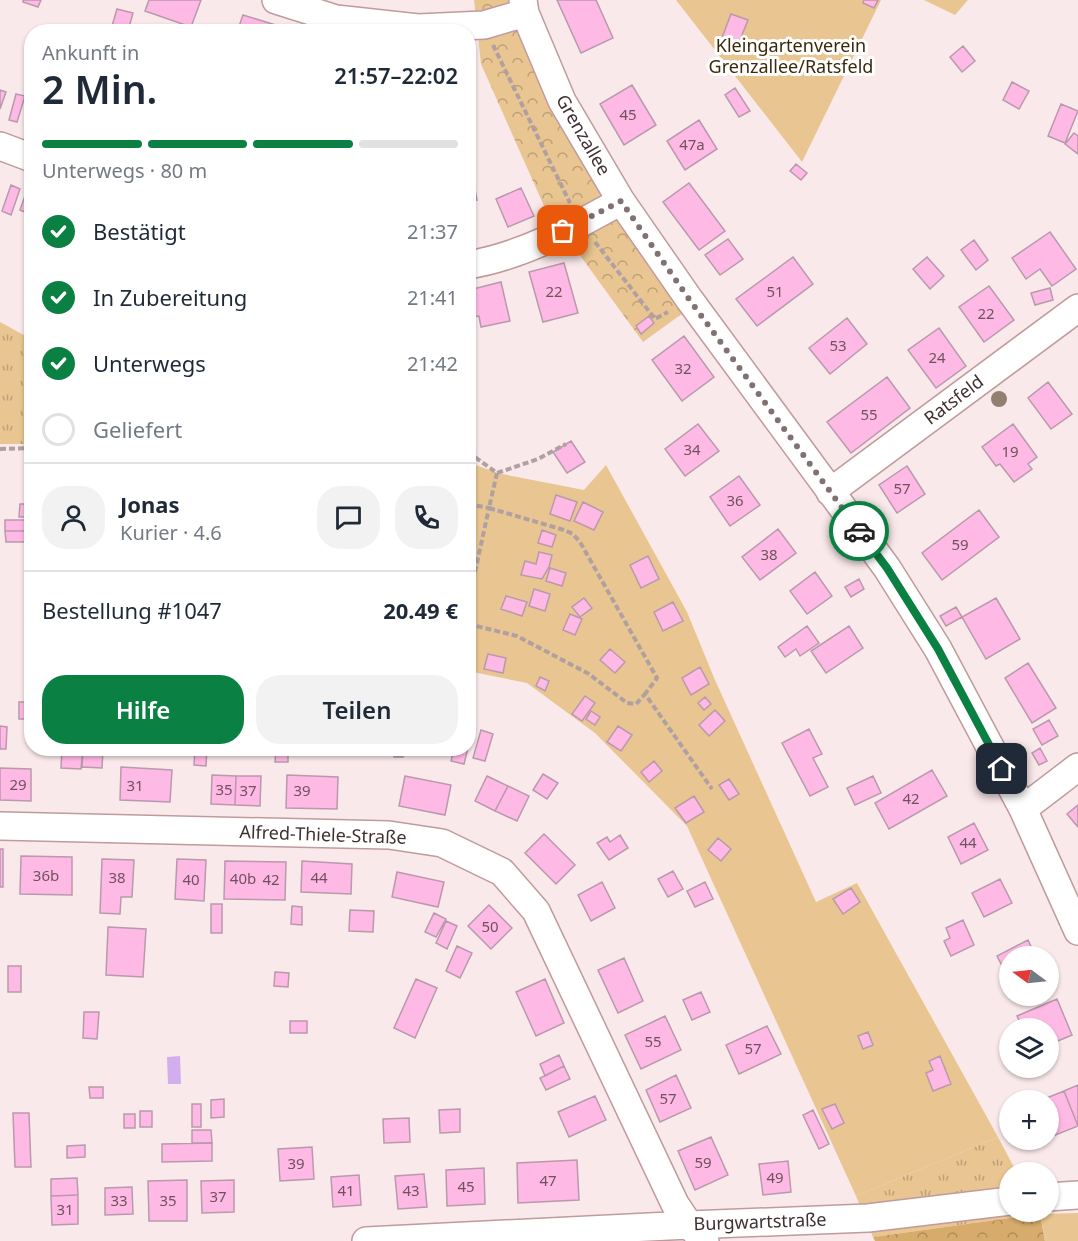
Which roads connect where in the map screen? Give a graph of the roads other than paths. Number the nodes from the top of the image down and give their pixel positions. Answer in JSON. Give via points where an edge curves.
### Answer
{"nodes":[{"id":1,"x":276,"y":0,"type":"edge"},
{"id":2,"x":524,"y":6,"type":"edge"},
{"id":3,"x":377,"y":24,"type":"edge"},
{"id":4,"x":476,"y":25,"type":"edge"},
{"id":5,"x":0,"y":146,"type":"edge"},
{"id":6,"x":24,"y":155,"type":"edge"},
{"id":7,"x":621,"y":201,"type":"junction"},
{"id":8,"x":476,"y":262,"type":"edge"},
{"id":9,"x":1078,"y":308,"type":"edge"},
{"id":10,"x":830,"y":492,"type":"junction"},
{"id":11,"x":1078,"y":768,"type":"edge"},
{"id":12,"x":1023,"y":809,"type":"junction"},
{"id":13,"x":0,"y":826,"type":"edge"},
{"id":14,"x":1078,"y":931,"type":"edge"},
{"id":15,"x":1078,"y":1195,"type":"edge"},
{"id":16,"x":1059,"y":1196,"type":"edge"},
{"id":17,"x":999,"y":1202,"type":"edge"},
{"id":18,"x":697,"y":1233,"type":"edge"},
{"id":19,"x":366,"y":1241,"type":"edge"}],
"edges":[{"from":1,"to":3,"type":"street","via":[[336,20]]},
{"from":2,"to":4,"type":"street"},
{"from":2,"to":7,"type":"street","name":"Grenzallee","via":[[562,101]]},
{"from":5,"to":6,"type":"street"},
{"from":7,"to":8,"type":"street","via":[[528,248]]},
{"from":7,"to":10,"type":"street","name":"Grenzallee"},
{"from":9,"to":10,"type":"street","name":"Ratsfeld"},
{"from":10,"to":12,"type":"street","name":"Grenzallee","via":[[887,568],[938,649]]},
{"from":11,"to":12,"type":"street"},
{"from":12,"to":14,"type":"street","name":"Grenzallee"},
{"from":13,"to":18,"type":"street","name":"Alfred-Thiele-Straße","via":[[389,835],[442,843],[502,872],[536,911],[675,1204]]},
{"from":15,"to":16,"type":"street"},
{"from":17,"to":18,"type":"street","name":"Burgwartstraße"},
{"from":18,"to":19,"type":"street","name":"Burgwartstraße"}]}
